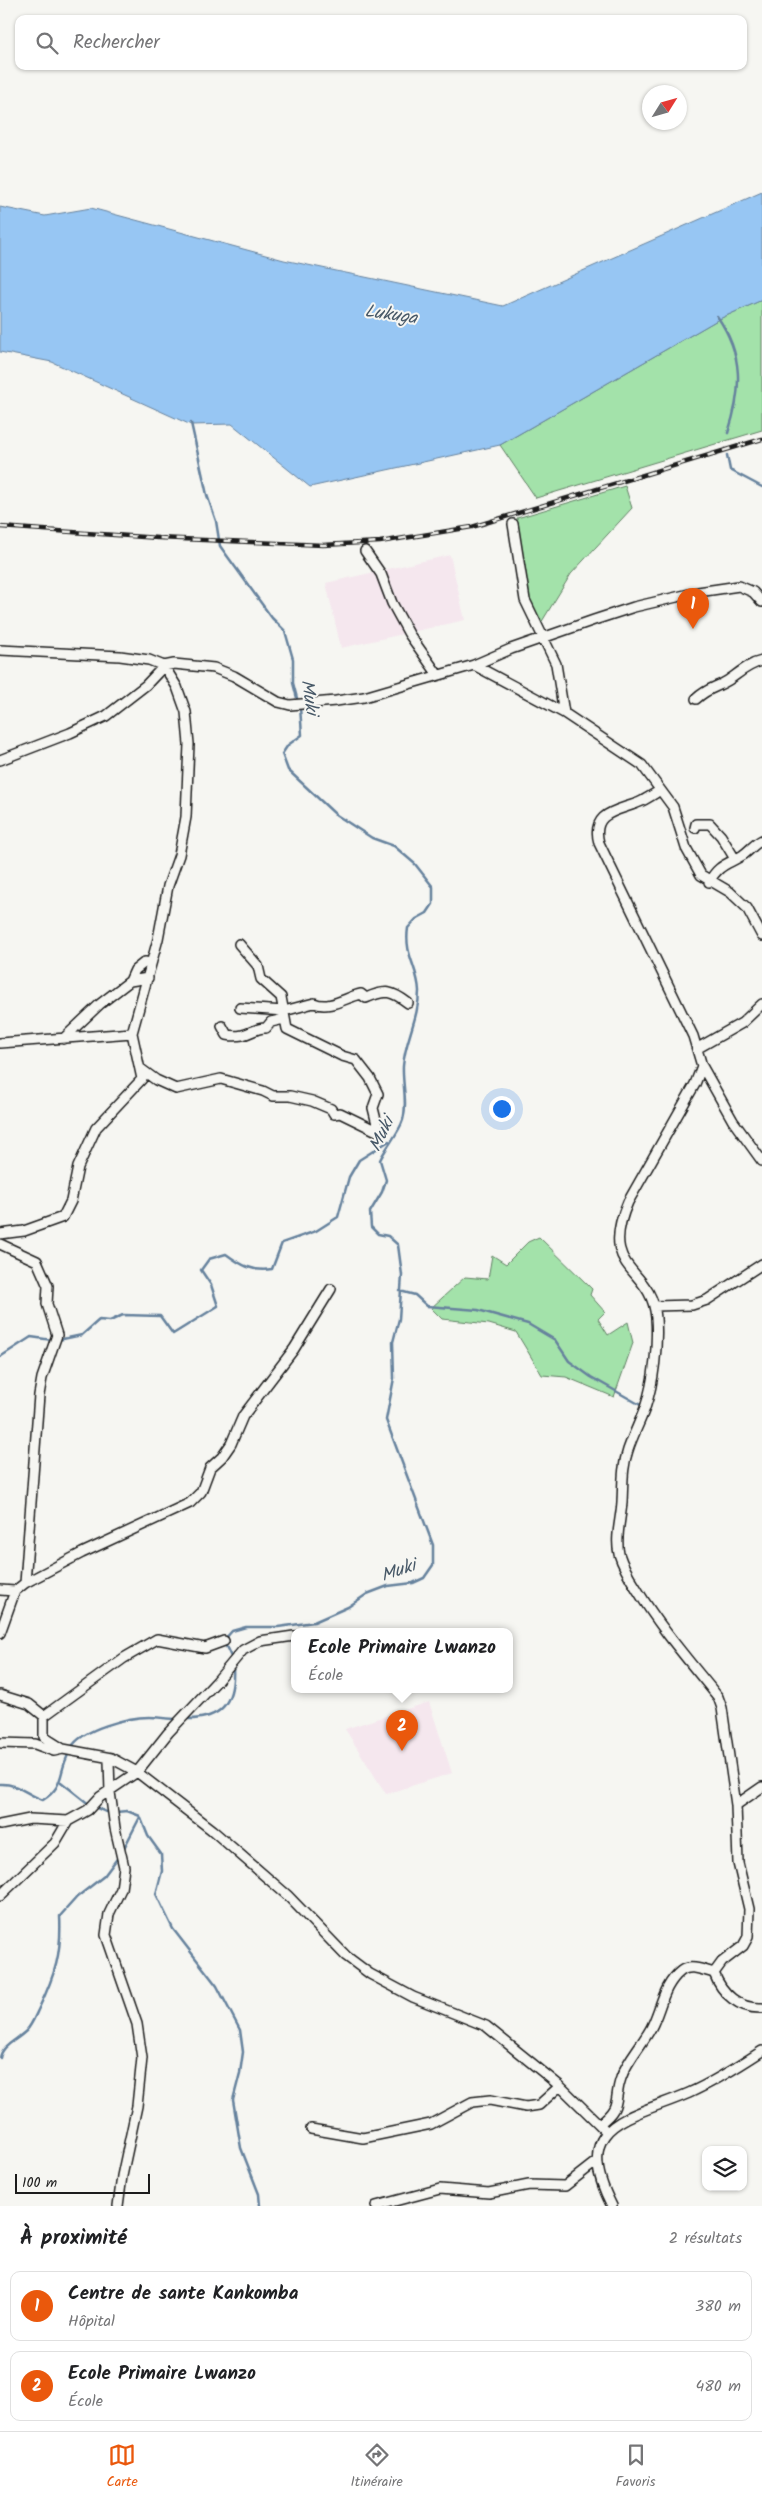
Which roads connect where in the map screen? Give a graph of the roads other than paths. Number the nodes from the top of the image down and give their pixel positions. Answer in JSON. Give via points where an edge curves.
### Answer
{"nodes":[{"id":1,"x":514,"y":524,"type":"dead end"},
{"id":2,"x":365,"y":551,"type":"dead end"},
{"id":3,"x":762,"y":602,"type":"edge"},
{"id":4,"x":542,"y":639,"type":"junction"},
{"id":5,"x":0,"y":650,"type":"edge"},
{"id":6,"x":762,"y":661,"type":"edge"},
{"id":7,"x":164,"y":666,"type":"junction"},
{"id":8,"x":474,"y":666,"type":"junction"},
{"id":9,"x":438,"y":675,"type":"junction"},
{"id":10,"x":696,"y":700,"type":"dead end"},
{"id":11,"x":564,"y":713,"type":"junction"},
{"id":12,"x":0,"y":760,"type":"edge"},
{"id":13,"x":659,"y":791,"type":"junction"},
{"id":14,"x":695,"y":828,"type":"dead end"},
{"id":15,"x":762,"y":840,"type":"edge"},
{"id":16,"x":735,"y":859,"type":"junction"},
{"id":17,"x":709,"y":882,"type":"junction"},
{"id":18,"x":762,"y":936,"type":"edge"},
{"id":19,"x":239,"y":944,"type":"dead end"},
{"id":20,"x":152,"y":963,"type":"junction"},
{"id":21,"x":148,"y":978,"type":"junction"},
{"id":22,"x":130,"y":981,"type":"junction"},
{"id":23,"x":408,"y":1004,"type":"dead end"},
{"id":24,"x":762,"y":1004,"type":"edge"},
{"id":25,"x":240,"y":1008,"type":"dead end"},
{"id":26,"x":284,"y":1015,"type":"junction"},
{"id":27,"x":222,"y":1026,"type":"dead end"},
{"id":28,"x":132,"y":1033,"type":"junction"},
{"id":29,"x":62,"y":1039,"type":"junction"},
{"id":30,"x":0,"y":1043,"type":"edge"},
{"id":31,"x":698,"y":1048,"type":"junction"},
{"id":32,"x":702,"y":1066,"type":"junction"},
{"id":33,"x":141,"y":1069,"type":"junction"},
{"id":34,"x":762,"y":1161,"type":"edge"},
{"id":35,"x":0,"y":1232,"type":"edge"},
{"id":36,"x":0,"y":1244,"type":"edge"},
{"id":37,"x":762,"y":1264,"type":"edge"},
{"id":38,"x":331,"y":1289,"type":"dead end"},
{"id":39,"x":655,"y":1306,"type":"junction"},
{"id":40,"x":25,"y":1583,"type":"junction"},
{"id":41,"x":0,"y":1590,"type":"edge"},
{"id":42,"x":15,"y":1591,"type":"junction"},
{"id":43,"x":0,"y":1633,"type":"edge"},
{"id":44,"x":291,"y":1636,"type":"edge"},
{"id":45,"x":224,"y":1641,"type":"dead end"},
{"id":46,"x":0,"y":1695,"type":"edge"},
{"id":47,"x":44,"y":1716,"type":"junction"},
{"id":48,"x":44,"y":1737,"type":"junction"},
{"id":49,"x":0,"y":1743,"type":"edge"},
{"id":50,"x":35,"y":1744,"type":"junction"},
{"id":51,"x":63,"y":1748,"type":"junction"},
{"id":52,"x":112,"y":1758,"type":"junction"},
{"id":53,"x":137,"y":1772,"type":"junction"},
{"id":54,"x":762,"y":1787,"type":"edge"},
{"id":55,"x":110,"y":1792,"type":"junction"},
{"id":56,"x":736,"y":1805,"type":"junction"},
{"id":57,"x":68,"y":1821,"type":"junction"},
{"id":58,"x":0,"y":1825,"type":"edge"},
{"id":59,"x":0,"y":1896,"type":"edge"},
{"id":60,"x":714,"y":1973,"type":"junction"},
{"id":61,"x":762,"y":2008,"type":"edge"},
{"id":62,"x":762,"y":2051,"type":"edge"},
{"id":63,"x":560,"y":2086,"type":"junction"},
{"id":64,"x":599,"y":2124,"type":"junction"},
{"id":65,"x":311,"y":2129,"type":"dead end"},
{"id":66,"x":606,"y":2130,"type":"junction"},
{"id":67,"x":597,"y":2161,"type":"junction"},
{"id":68,"x":118,"y":2206,"type":"edge"},
{"id":69,"x":376,"y":2206,"type":"edge"},
{"id":70,"x":612,"y":2206,"type":"edge"}],
"edges":[{"from":1,"to":4,"type":"street","via":[[525,600]]},
{"from":2,"to":9,"type":"street","via":[[381,574],[409,634]]},
{"from":3,"to":4,"type":"street","via":[[739,586],[724,586],[634,607]]},
{"from":4,"to":8,"type":"street"},
{"from":4,"to":11,"type":"street","via":[[558,669]]},
{"from":5,"to":7,"type":"street","via":[[120,656],[149,660]]},
{"from":6,"to":10,"type":"street","via":[[706,689]]},
{"from":7,"to":9,"type":"street","via":[[214,668],[278,702],[290,705],[364,697]]},
{"from":7,"to":12,"type":"street","via":[[146,685],[106,716]]},
{"from":7,"to":20,"type":"street","via":[[177,687],[186,712],[188,780],[179,855],[168,886]]},
{"from":8,"to":9,"type":"street"},
{"from":8,"to":11,"type":"street"},
{"from":11,"to":13,"type":"street","via":[[642,765]]},
{"from":13,"to":17,"type":"street","via":[[673,807],[686,848]]},
{"from":13,"to":31,"type":"street","via":[[607,814],[596,831]]},
{"from":14,"to":16,"type":"street","via":[[696,824],[710,824]]},
{"from":15,"to":16,"type":"street"},
{"from":16,"to":17,"type":"street","via":[[716,869]]},
{"from":17,"to":18,"type":"street","via":[[730,892],[747,908]]},
{"from":19,"to":26,"type":"street","via":[[258,966],[261,979],[281,997]]},
{"from":20,"to":21,"type":"street"},
{"from":20,"to":22,"type":"street","via":[[145,962],[135,970]]},
{"from":21,"to":22,"type":"street"},
{"from":21,"to":28,"type":"street"},
{"from":22,"to":29,"type":"street"},
{"from":23,"to":26,"type":"street","via":[[394,993],[378,992],[366,998],[361,994],[352,996],[345,1002],[320,1006],[314,1003]]},
{"from":24,"to":31,"type":"street","via":[[742,1023]]},
{"from":25,"to":26,"type":"street"},
{"from":26,"to":27,"type":"street","via":[[266,1028],[250,1034],[227,1034]]},
{"from":26,"to":33,"type":"street","via":[[287,1028],[356,1060],[378,1094],[373,1108],[379,1132],[340,1113],[334,1114],[331,1109],[312,1101],[273,1096],[263,1090],[221,1079],[176,1089]]},
{"from":28,"to":29,"type":"street"},
{"from":28,"to":33,"type":"street"},
{"from":29,"to":30,"type":"street"},
{"from":31,"to":32,"type":"street"},
{"from":32,"to":34,"type":"street","via":[[733,1121]]},
{"from":32,"to":39,"type":"street","via":[[620,1221],[619,1249]]},
{"from":33,"to":35,"type":"street","via":[[142,1080],[138,1086],[96,1128],[78,1167],[71,1201],[63,1217],[24,1232]]},
{"from":36,"to":40,"type":"street","via":[[37,1261],[48,1286],[47,1304],[56,1335],[39,1395]]},
{"from":37,"to":39,"type":"street","via":[[707,1300],[692,1305]]},
{"from":38,"to":40,"type":"street","via":[[294,1348],[243,1416],[231,1444],[210,1468],[201,1492],[190,1503]]},
{"from":39,"to":56,"type":"street","via":[[656,1360],[645,1407],[632,1436],[623,1470],[619,1554],[666,1634],[718,1696],[725,1721]]},
{"from":40,"to":42,"type":"street"},
{"from":41,"to":42,"type":"street"},
{"from":42,"to":43,"type":"street"},
{"from":44,"to":53,"type":"street","via":[[260,1641],[243,1650]]},
{"from":45,"to":47,"type":"street","via":[[205,1648],[157,1639],[124,1658]]},
{"from":46,"to":47,"type":"street","via":[[29,1704]]},
{"from":47,"to":48,"type":"street"},
{"from":48,"to":50,"type":"street"},
{"from":48,"to":51,"type":"street"},
{"from":49,"to":50,"type":"street"},
{"from":50,"to":51,"type":"street","via":[[54,1751]]},
{"from":51,"to":52,"type":"street"},
{"from":52,"to":53,"type":"street"},
{"from":52,"to":55,"type":"street"},
{"from":53,"to":55,"type":"street"},
{"from":53,"to":63,"type":"street","via":[[212,1830],[287,1895],[325,1936],[364,1970],[413,1997],[486,2026]]},
{"from":54,"to":56,"type":"street"},
{"from":55,"to":57,"type":"street"},
{"from":55,"to":68,"type":"street","via":[[124,1867],[121,1889],[109,1914],[106,1935],[137,2024],[142,2058],[137,2106]]},
{"from":56,"to":60,"type":"street","via":[[738,1863],[749,1909],[748,1937],[743,1946],[722,1962]]},
{"from":57,"to":58,"type":"street","via":[[30,1820]]},
{"from":57,"to":59,"type":"street","via":[[56,1843]]},
{"from":60,"to":61,"type":"street","via":[[724,1991],[736,2002],[750,2009]]},
{"from":60,"to":64,"type":"street","via":[[692,1967],[682,1970],[673,1979],[665,1991],[652,2027],[621,2078],[619,2098],[613,2111]]},
{"from":62,"to":66,"type":"street","via":[[690,2093],[630,2115]]},
{"from":63,"to":64,"type":"street"},
{"from":63,"to":65,"type":"street","via":[[539,2105],[526,2107],[490,2100],[472,2102],[430,2124],[363,2138]]},
{"from":64,"to":66,"type":"street"},
{"from":66,"to":67,"type":"street","via":[[599,2145]]},
{"from":67,"to":69,"type":"street","via":[[565,2186],[529,2185],[489,2193],[440,2188]]},
{"from":67,"to":70,"type":"street","via":[[601,2181]]}]}
